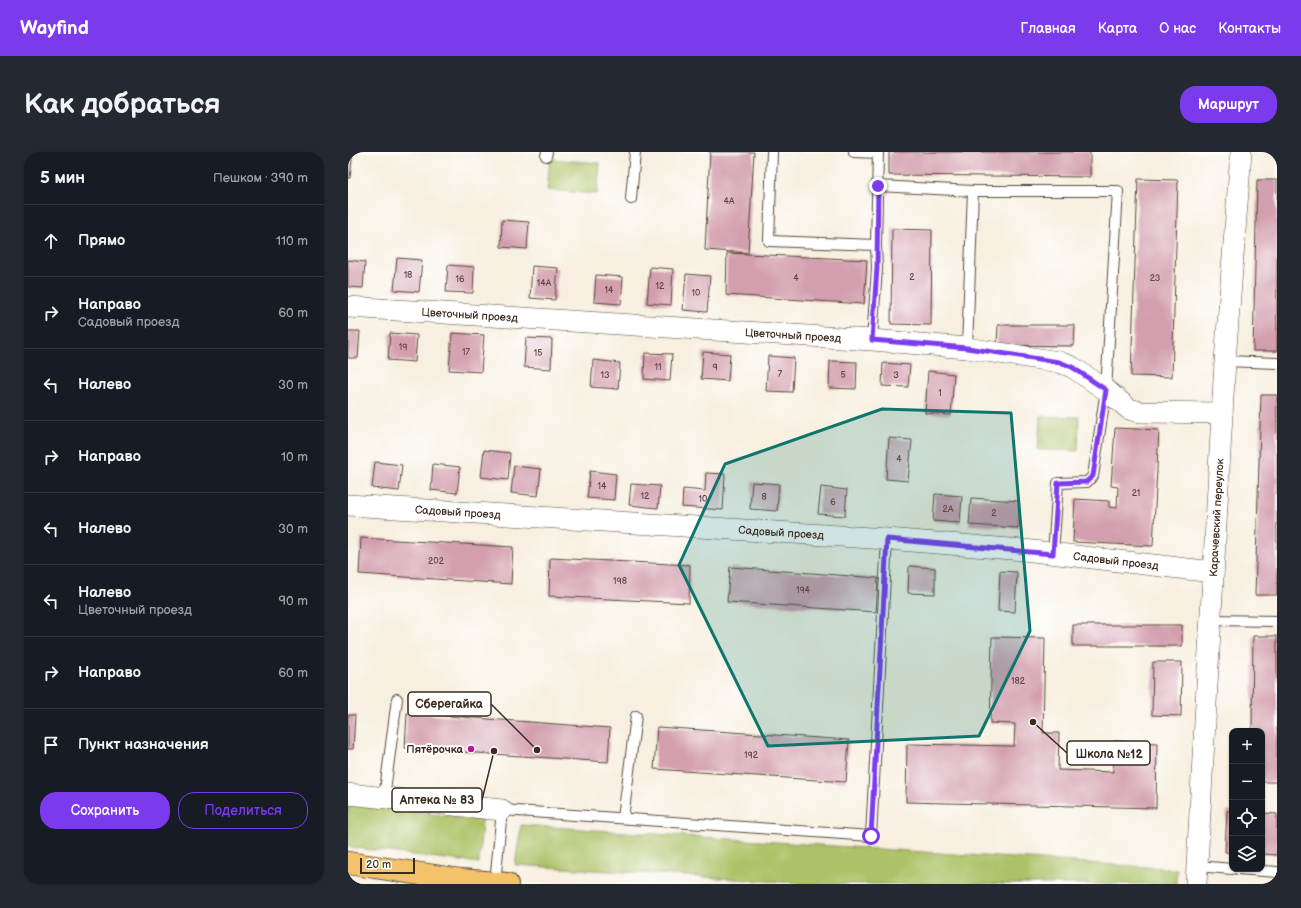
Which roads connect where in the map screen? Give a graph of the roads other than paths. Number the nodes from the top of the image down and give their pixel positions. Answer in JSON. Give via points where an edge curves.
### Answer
{"nodes":[{"id":1,"x":635,"y":152,"type":"edge"},
{"id":2,"x":772,"y":152,"type":"edge"},
{"id":3,"x":854,"y":152,"type":"edge"},
{"id":4,"x":1241,"y":152,"type":"edge"},
{"id":5,"x":878,"y":153,"type":"edge"},
{"id":6,"x":878,"y":186,"type":"junction"},
{"id":7,"x":973,"y":191,"type":"junction"},
{"id":8,"x":631,"y":199,"type":"dead end"},
{"id":9,"x":876,"y":245,"type":"junction"},
{"id":10,"x":348,"y":307,"type":"edge"},
{"id":11,"x":872,"y":340,"type":"junction"},
{"id":12,"x":967,"y":348,"type":"junction"},
{"id":13,"x":1225,"y":361,"type":"junction"},
{"id":14,"x":1277,"y":363,"type":"edge"},
{"id":15,"x":1106,"y":390,"type":"junction"},
{"id":16,"x":1222,"y":413,"type":"junction"},
{"id":17,"x":348,"y":505,"type":"edge"},
{"id":18,"x":887,"y":539,"type":"junction"},
{"id":19,"x":1053,"y":554,"type":"junction"},
{"id":20,"x":1213,"y":572,"type":"junction"},
{"id":21,"x":1210,"y":620,"type":"junction"},
{"id":22,"x":1277,"y":621,"type":"edge"},
{"id":23,"x":397,"y":699,"type":"dead end"},
{"id":24,"x":636,"y":716,"type":"dead end"},
{"id":25,"x":348,"y":794,"type":"edge"},
{"id":26,"x":384,"y":798,"type":"junction"},
{"id":27,"x":502,"y":810,"type":"junction"},
{"id":28,"x":623,"y":818,"type":"junction"},
{"id":29,"x":348,"y":863,"type":"edge"},
{"id":30,"x":1229,"y":870,"type":"edge"},
{"id":31,"x":1265,"y":871,"type":"edge"},
{"id":32,"x":1277,"y":872,"type":"edge"},
{"id":33,"x":1197,"y":875,"type":"edge"},
{"id":34,"x":501,"y":884,"type":"edge"}],
"edges":[{"from":1,"to":8,"type":"lane"},
{"from":2,"to":9,"type":"lane","via":[[769,241]]},
{"from":3,"to":5,"type":"lane"},
{"from":4,"to":13,"type":"street","name":"Карачевский переулок"},
{"from":5,"to":6,"type":"lane"},
{"from":6,"to":7,"type":"lane"},
{"from":6,"to":9,"type":"lane"},
{"from":7,"to":12,"type":"lane"},
{"from":7,"to":15,"type":"lane","via":[[1118,192]]},
{"from":9,"to":11,"type":"lane"},
{"from":10,"to":11,"type":"street","name":"Цветочный проезд"},
{"from":11,"to":12,"type":"street","name":"Цветочный проезд"},
{"from":12,"to":15,"type":"street","name":"Цветочный проезд","via":[[1059,362],[1072,367]]},
{"from":13,"to":14,"type":"lane"},
{"from":13,"to":16,"type":"street","name":"Карачевский переулок"},
{"from":15,"to":16,"type":"street","name":"Цветочный проезд","via":[[1129,409],[1141,412]]},
{"from":15,"to":19,"type":"lane","via":[[1093,476],[1086,482],[1058,483]]},
{"from":16,"to":20,"type":"street","name":"Карачевский переулок"},
{"from":17,"to":18,"type":"street","name":"Садовый проезд"},
{"from":18,"to":19,"type":"street","name":"Садовый проезд"},
{"from":18,"to":28,"type":"lane","via":[[871,836]]},
{"from":19,"to":20,"type":"street","name":"Садовый проезд"},
{"from":20,"to":21,"type":"street","name":"Карачевский переулок"},
{"from":21,"to":22,"type":"lane"},
{"from":21,"to":33,"type":"street","name":"Карачевский переулок"},
{"from":23,"to":26,"type":"lane"},
{"from":24,"to":28,"type":"lane"},
{"from":25,"to":26,"type":"street"},
{"from":26,"to":27,"type":"street"},
{"from":27,"to":28,"type":"lane"},
{"from":27,"to":34,"type":"lane"},
{"from":29,"to":34,"type":"main road"},
{"from":30,"to":33,"type":"lane"},
{"from":31,"to":32,"type":"lane"}]}
